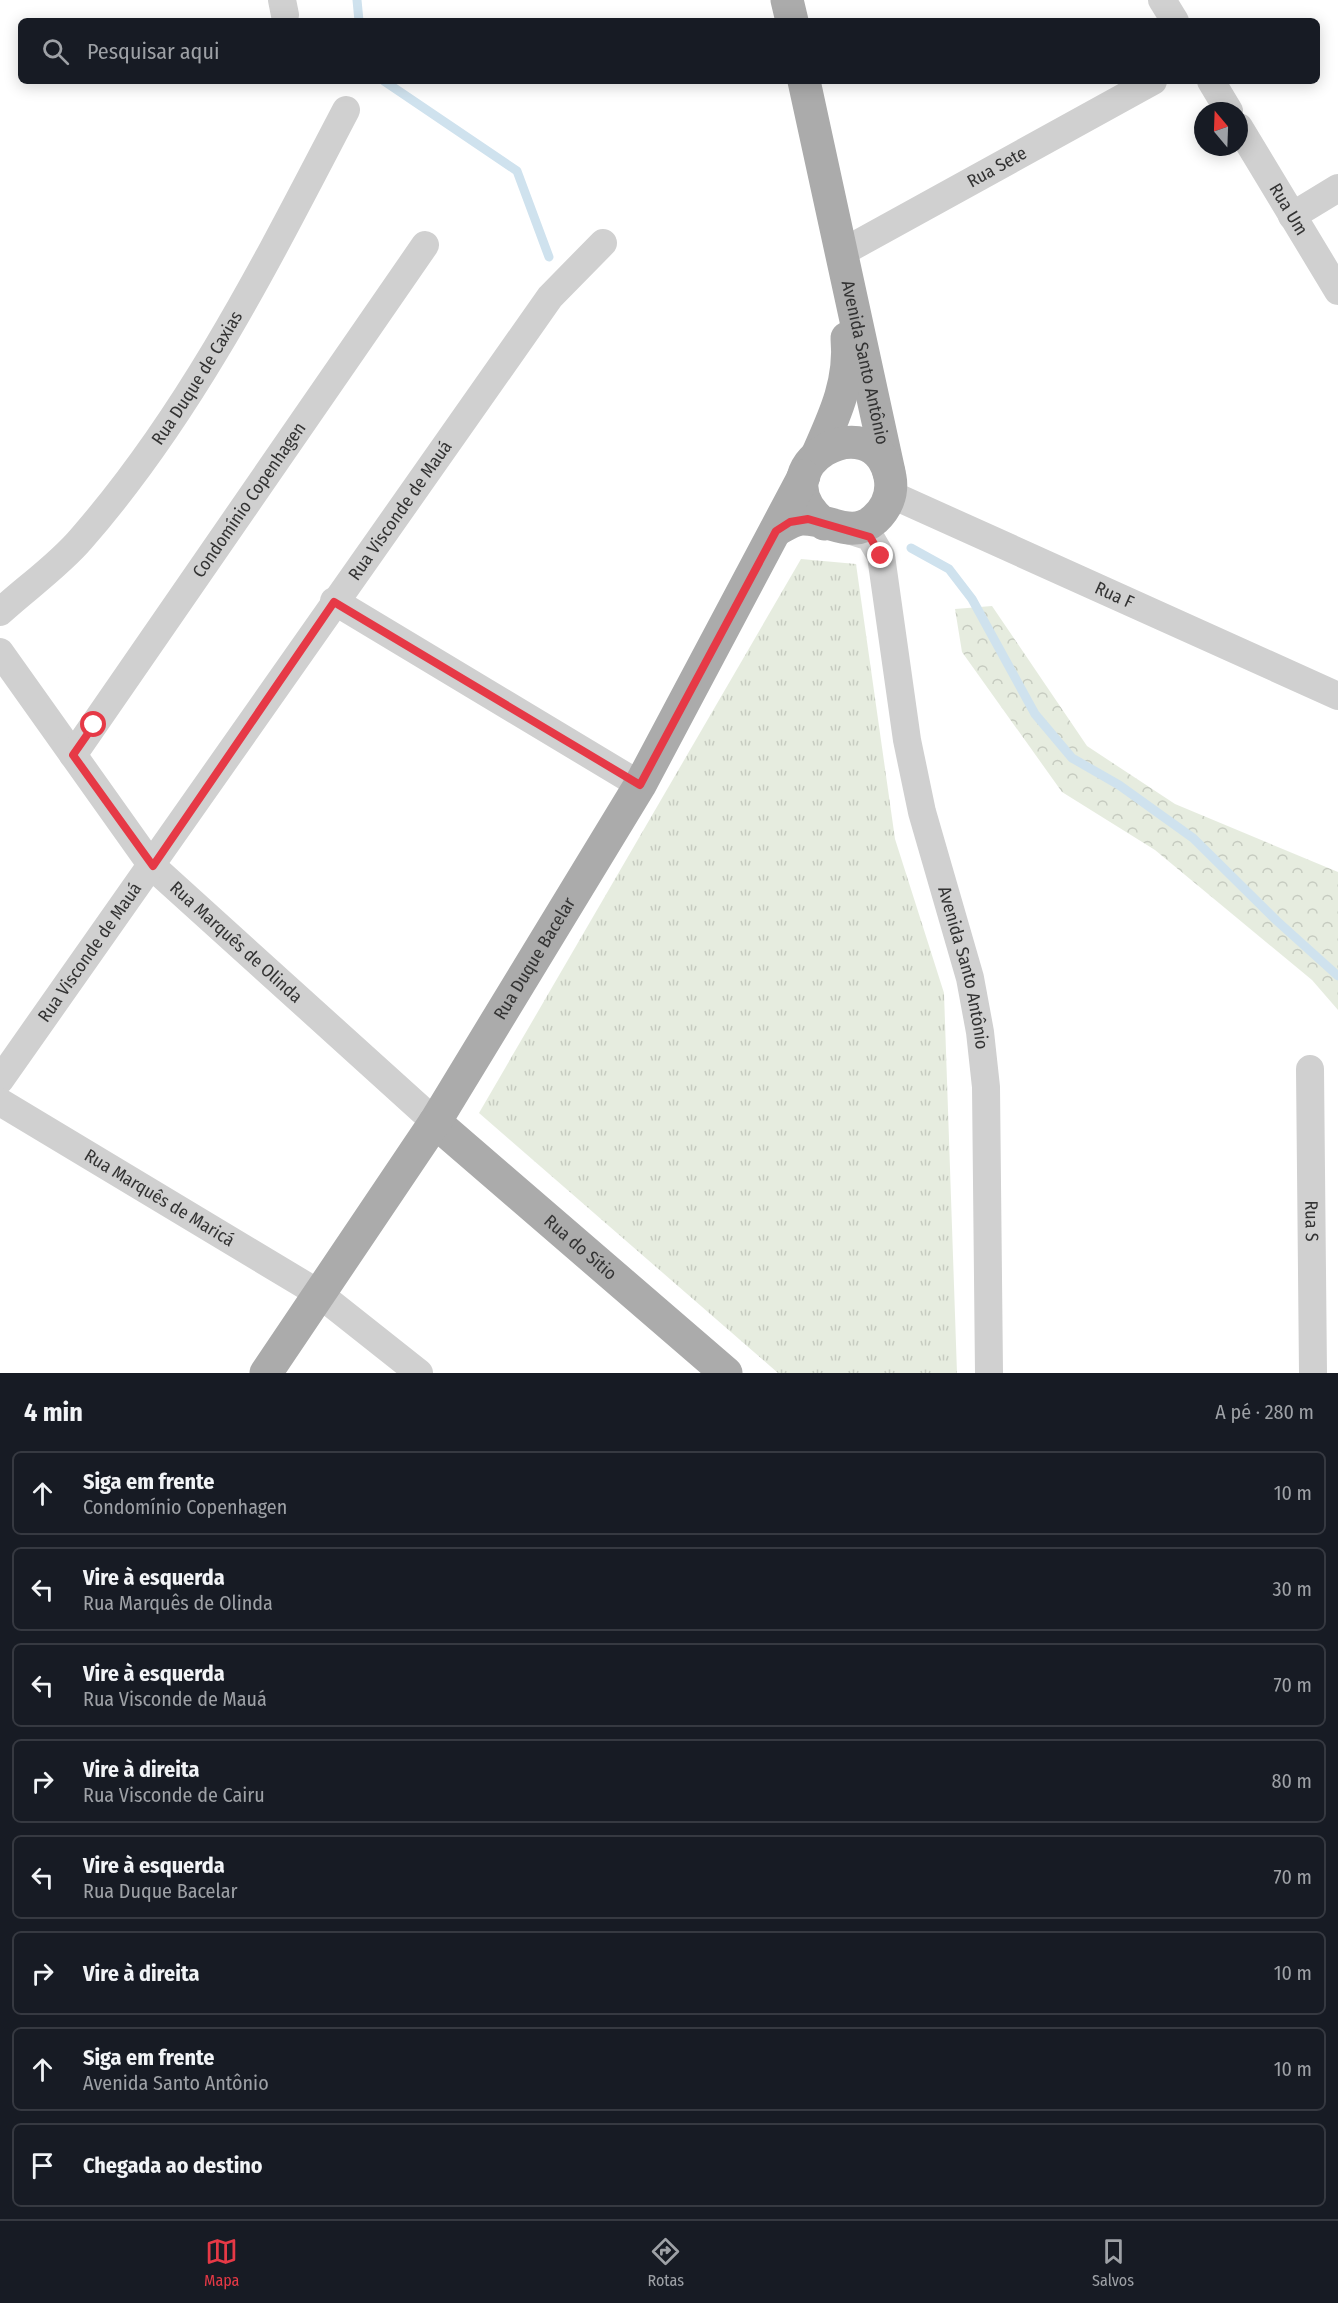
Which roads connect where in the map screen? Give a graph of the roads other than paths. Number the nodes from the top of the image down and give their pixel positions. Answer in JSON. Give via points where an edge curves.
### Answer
{"nodes":[{"id":1,"x":787,"y":0,"type":"edge"},
{"id":2,"x":1162,"y":0,"type":"edge"},
{"id":3,"x":791,"y":18,"type":"edge"},
{"id":4,"x":1173,"y":18,"type":"edge"},
{"id":5,"x":805,"y":84,"type":"edge"},
{"id":6,"x":1148,"y":84,"type":"edge"},
{"id":7,"x":1213,"y":84,"type":"edge"},
{"id":8,"x":1224,"y":102,"type":"edge"},
{"id":9,"x":346,"y":110,"type":"dead end"},
{"id":10,"x":1248,"y":143,"type":"edge"},
{"id":11,"x":1338,"y":188,"type":"edge"},
{"id":12,"x":1292,"y":216,"type":"junction"},
{"id":13,"x":603,"y":243,"type":"dead end"},
{"id":14,"x":425,"y":245,"type":"dead end"},
{"id":15,"x":841,"y":253,"type":"junction"},
{"id":16,"x":1338,"y":291,"type":"edge"},
{"id":17,"x":811,"y":464,"type":"junction"},
{"id":18,"x":888,"y":491,"type":"junction"},
{"id":19,"x":836,"y":527,"type":"junction"},
{"id":20,"x":776,"y":531,"type":"junction"},
{"id":21,"x":885,"y":572,"type":"junction"},
{"id":22,"x":334,"y":602,"type":"junction"},
{"id":23,"x":0,"y":612,"type":"edge"},
{"id":24,"x":0,"y":652,"type":"edge"},
{"id":25,"x":1338,"y":696,"type":"edge"},
{"id":26,"x":73,"y":755,"type":"junction"},
{"id":27,"x":640,"y":785,"type":"junction"},
{"id":28,"x":153,"y":866,"type":"junction"},
{"id":29,"x":1310,"y":1069,"type":"dead end"},
{"id":30,"x":0,"y":1080,"type":"edge"},
{"id":31,"x":0,"y":1102,"type":"edge"},
{"id":32,"x":435,"y":1122,"type":"junction"},
{"id":33,"x":318,"y":1293,"type":"junction"},
{"id":34,"x":266,"y":1373,"type":"edge"},
{"id":35,"x":419,"y":1373,"type":"edge"},
{"id":36,"x":726,"y":1373,"type":"edge"},
{"id":37,"x":989,"y":1373,"type":"edge"},
{"id":38,"x":1313,"y":1373,"type":"edge"}],
"edges":[{"from":1,"to":3,"type":"main road"},
{"from":2,"to":4,"type":"street"},
{"from":5,"to":15,"type":"main road","name":"Avenida Santo Antônio"},
{"from":6,"to":15,"type":"street","name":"Rua Sete"},
{"from":7,"to":8,"type":"street"},
{"from":9,"to":23,"type":"street","name":"Rua Duque de Caxias","via":[[243,307],[151,448],[80,540]]},
{"from":10,"to":12,"type":"street","name":"Rua Um"},
{"from":11,"to":12,"type":"street"},
{"from":12,"to":16,"type":"street","name":"Rua Um"},
{"from":13,"to":22,"type":"street","name":"Rua Visconde de Mauá","via":[[550,297]]},
{"from":14,"to":26,"type":"street","name":"Condomínio Copenhagen"},
{"from":15,"to":17,"type":"main road","name":"Avenida Santo Antônio","via":[[849,358],[839,404]]},
{"from":15,"to":18,"type":"main road","name":"Avenida Santo Antônio"},
{"from":17,"to":18,"type":"main road","via":[[830,445],[858,443],[877,454]]},
{"from":17,"to":19,"type":"main road","via":[[803,490],[806,503],[814,515]]},
{"from":17,"to":20,"type":"main road","name":"Rua Duque Bacelar"},
{"from":18,"to":19,"type":"main road","via":[[868,523]]},
{"from":18,"to":21,"type":"street","name":"Avenida Santo Antônio"},
{"from":18,"to":25,"type":"street","name":"Rua F"},
{"from":19,"to":20,"type":"main road","via":[[799,519]]},
{"from":19,"to":21,"type":"street","name":"Avenida Santo Antônio","via":[[870,537]]},
{"from":20,"to":27,"type":"main road","name":"Rua Duque Bacelar"},
{"from":21,"to":37,"type":"street","name":"Avenida Santo Antônio","via":[[909,750],[922,812],[970,978],[980,1032],[986,1088]]},
{"from":22,"to":27,"type":"street"},
{"from":22,"to":28,"type":"street","name":"Rua Visconde de Mauá"},
{"from":24,"to":26,"type":"street","name":"Rua Marquês de Olinda"},
{"from":26,"to":28,"type":"street","name":"Rua Marquês de Olinda"},
{"from":27,"to":32,"type":"main road","name":"Rua Duque Bacelar"},
{"from":28,"to":30,"type":"street","name":"Rua Visconde de Mauá"},
{"from":28,"to":32,"type":"street","name":"Rua Marquês de Olinda"},
{"from":29,"to":38,"type":"street","name":"Rua S"},
{"from":31,"to":33,"type":"street","name":"Rua Marquês de Maricá"},
{"from":32,"to":33,"type":"main road","name":"Rua Duque Bacelar"},
{"from":32,"to":36,"type":"main road","name":"Rua do Sítio"},
{"from":33,"to":34,"type":"main road","name":"Rua Duque Bacelar"},
{"from":33,"to":35,"type":"street","name":"Rua Marquês de Maricá"}]}
